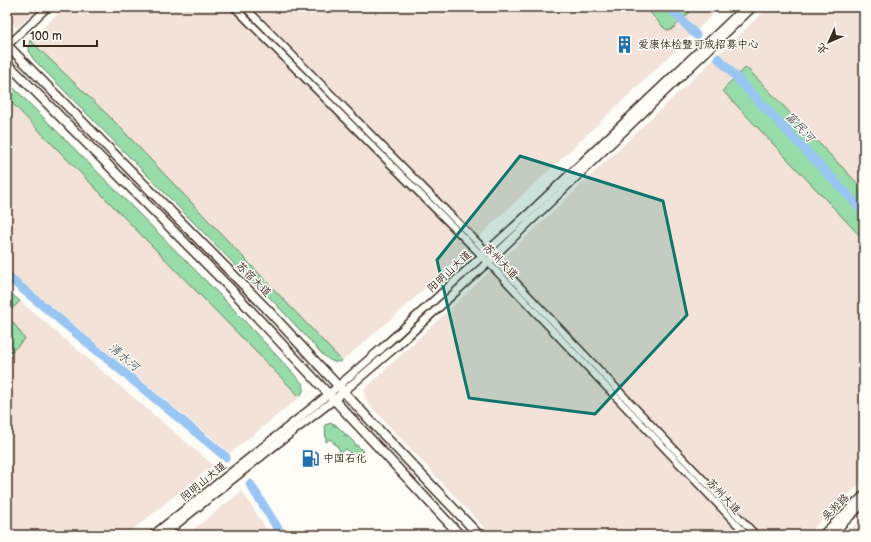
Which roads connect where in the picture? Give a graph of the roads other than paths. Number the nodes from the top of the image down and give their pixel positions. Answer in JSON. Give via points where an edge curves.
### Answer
{"nodes":[{"id":1,"x":48,"y":7,"type":"edge"},
{"id":2,"x":234,"y":7,"type":"edge"},
{"id":3,"x":245,"y":7,"type":"edge"},
{"id":4,"x":745,"y":7,"type":"edge"},
{"id":5,"x":753,"y":7,"type":"edge"},
{"id":6,"x":7,"y":45,"type":"edge"},
{"id":7,"x":7,"y":63,"type":"edge"},
{"id":8,"x":485,"y":254,"type":"junction"},
{"id":9,"x":490,"y":260,"type":"junction"},
{"id":10,"x":341,"y":389,"type":"junction"},
{"id":11,"x":332,"y":396,"type":"junction"},
{"id":12,"x":864,"y":495,"type":"edge"},
{"id":13,"x":864,"y":503,"type":"edge"},
{"id":14,"x":153,"y":535,"type":"edge"},
{"id":15,"x":163,"y":535,"type":"edge"},
{"id":16,"x":460,"y":535,"type":"edge"},
{"id":17,"x":479,"y":535,"type":"edge"},
{"id":18,"x":747,"y":535,"type":"edge"},
{"id":19,"x":756,"y":535,"type":"edge"},
{"id":20,"x":822,"y":535,"type":"edge"},
{"id":21,"x":831,"y":535,"type":"edge"}],
"edges":[{"from":1,"to":6,"type":"street"},
{"from":2,"to":8,"type":"street","name":"苏州大道"},
{"from":3,"to":8,"type":"street","name":"苏州大道"},
{"from":4,"to":8,"type":"main road","name":"阳明山大道"},
{"from":5,"to":9,"type":"main road","name":"阳明山大道"},
{"from":6,"to":10,"type":"main road","name":"苏宿大道","via":[[266,308]]},
{"from":7,"to":11,"type":"main road","via":[[228,286]]},
{"from":8,"to":9,"type":"street","name":"苏州大道"},
{"from":8,"to":10,"type":"main road","name":"阳明山大道"},
{"from":9,"to":10,"type":"main road","name":"阳明山大道"},
{"from":9,"to":18,"type":"street","name":"苏州大道"},
{"from":9,"to":19,"type":"street","name":"苏州大道"},
{"from":10,"to":11,"type":"main road","name":"阳明山大道"},
{"from":10,"to":17,"type":"main road","name":"苏宿大道"},
{"from":11,"to":14,"type":"main road","name":"阳明山大道"},
{"from":11,"to":15,"type":"main road","name":"阳明山大道"},
{"from":11,"to":16,"type":"main road"},
{"from":12,"to":20,"type":"main road","name":"吴淞路"},
{"from":13,"to":21,"type":"main road","name":"吴淞路"}]}
